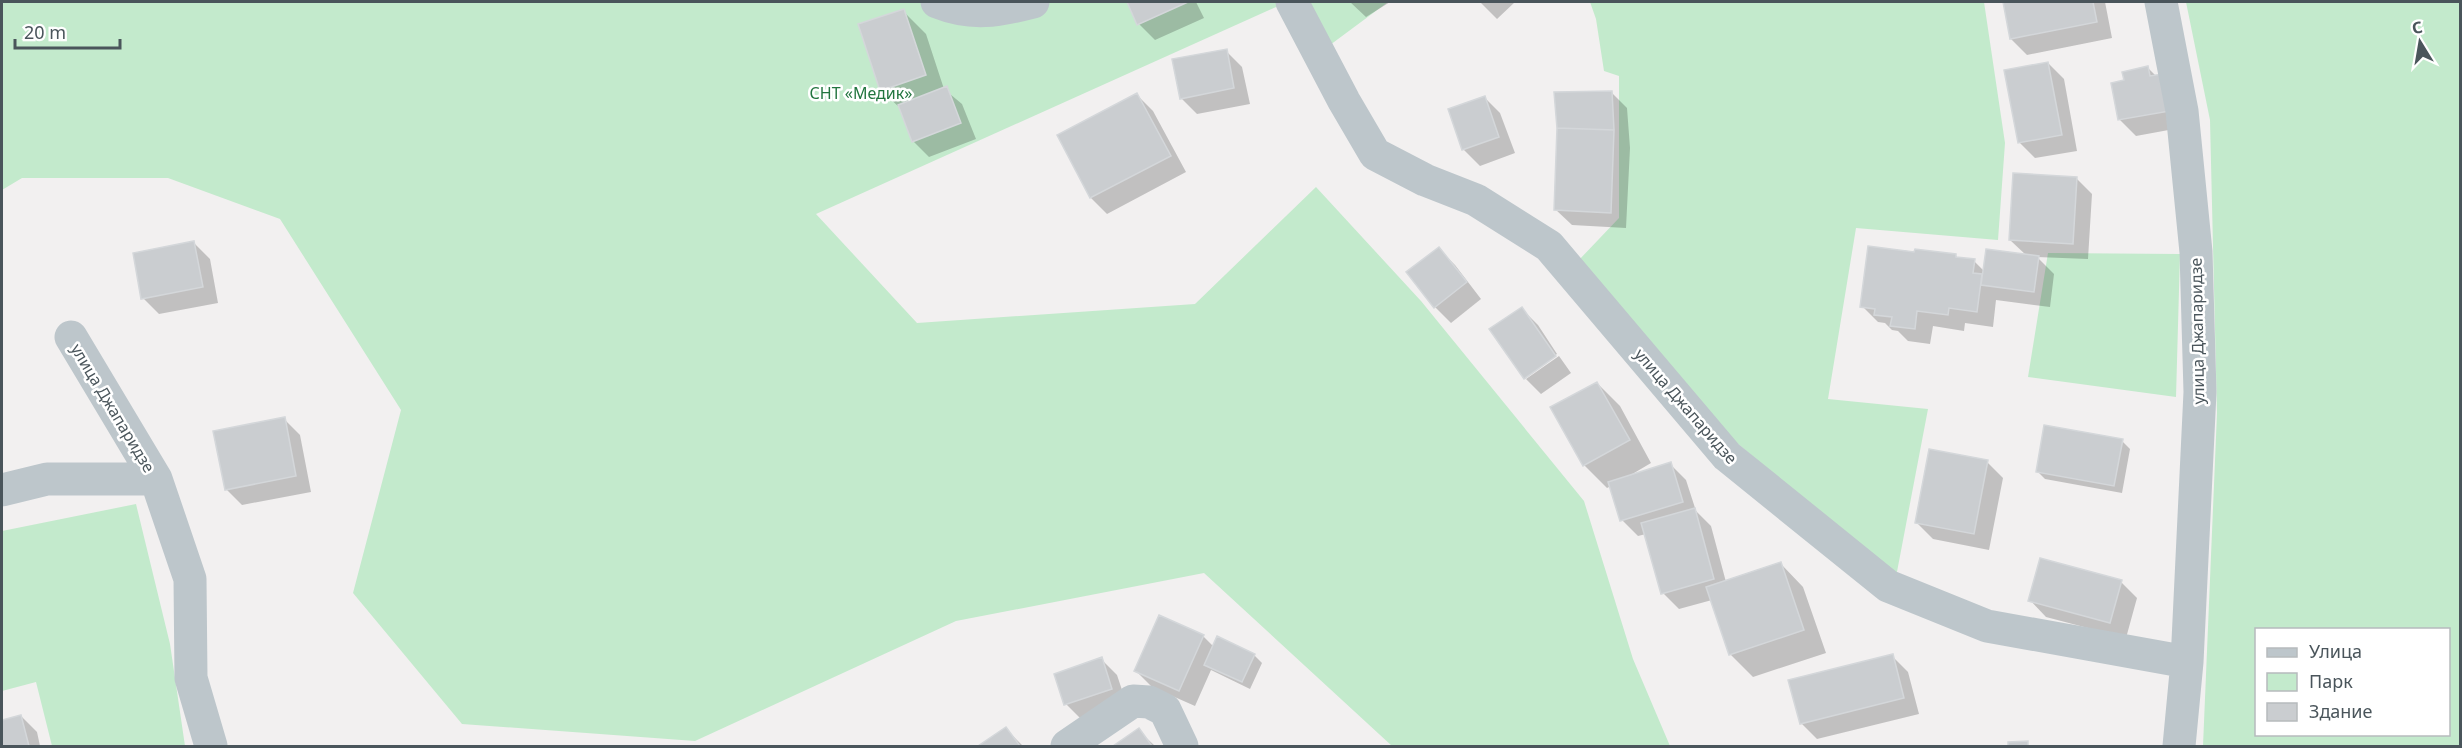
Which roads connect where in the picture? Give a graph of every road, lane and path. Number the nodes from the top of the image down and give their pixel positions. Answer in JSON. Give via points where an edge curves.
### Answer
{"nodes":[{"id":1,"x":938,"y":2,"type":"edge"},
{"id":2,"x":1033,"y":2,"type":"edge"},
{"id":3,"x":1292,"y":2,"type":"edge"},
{"id":4,"x":2161,"y":2,"type":"edge"},
{"id":5,"x":71,"y":337,"type":"dead end"},
{"id":6,"x":156,"y":479,"type":"junction"},
{"id":7,"x":2,"y":490,"type":"edge"},
{"id":8,"x":2187,"y":662,"type":"junction"},
{"id":9,"x":212,"y":747,"type":"edge"},
{"id":10,"x":1067,"y":747,"type":"edge"},
{"id":11,"x":1182,"y":747,"type":"edge"},
{"id":12,"x":2179,"y":747,"type":"edge"}],
"edges":[{"from":1,"to":2,"type":"street","via":[[956,9],[997,11]]},
{"from":3,"to":8,"type":"street","name":"улица Джапаридзе","via":[[1375,154],[1476,200],[1549,246],[1727,456],[1888,586],[1987,626]]},
{"from":4,"to":8,"type":"street","name":"улица Джапаридзе","via":[[2182,111],[2196,252],[2200,392]]},
{"from":5,"to":6,"type":"street","name":"улица Джапаридзе"},
{"from":6,"to":7,"type":"street","name":"улица Джапаридзе","via":[[47,479]]},
{"from":6,"to":9,"type":"street","name":"улица Джапаридзе","via":[[190,579],[191,678]]},
{"from":8,"to":12,"type":"street","name":"улица Джапаридзе"},
{"from":10,"to":11,"type":"street","via":[[1133,701],[1149,702],[1165,710]]}]}
